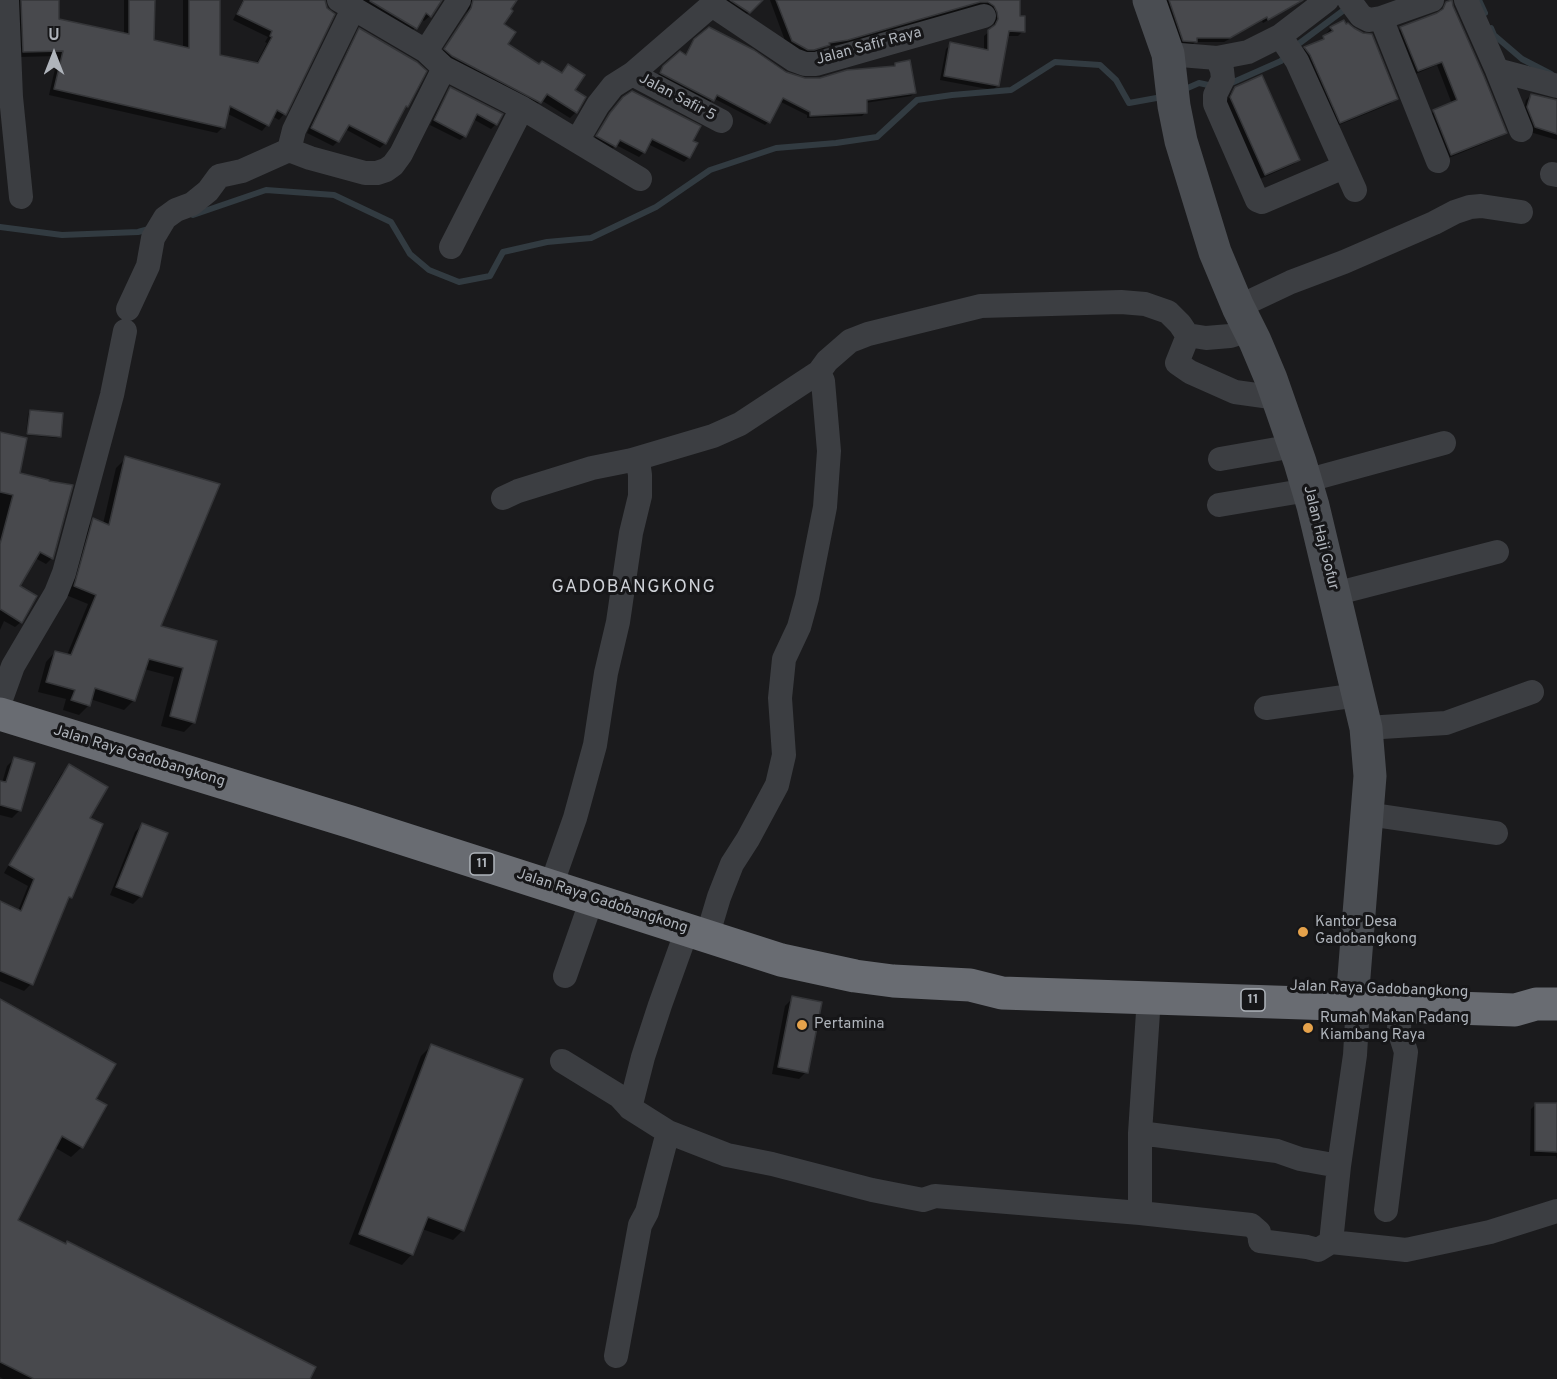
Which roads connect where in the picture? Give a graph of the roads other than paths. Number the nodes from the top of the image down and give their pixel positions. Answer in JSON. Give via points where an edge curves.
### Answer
{"nodes":[{"id":1,"x":7,"y":0,"type":"edge"},
{"id":2,"x":459,"y":0,"type":"edge"},
{"id":3,"x":1149,"y":0,"type":"edge"},
{"id":4,"x":1327,"y":0,"type":"edge"},
{"id":5,"x":1432,"y":0,"type":"edge"},
{"id":6,"x":1466,"y":0,"type":"edge"},
{"id":7,"x":346,"y":4,"type":"edge"},
{"id":8,"x":1353,"y":4,"type":"edge"},
{"id":9,"x":984,"y":16,"type":"dead end"},
{"id":10,"x":1381,"y":18,"type":"junction"},
{"id":11,"x":1286,"y":44,"type":"junction"},
{"id":12,"x":426,"y":51,"type":"junction"},
{"id":13,"x":444,"y":68,"type":"junction"},
{"id":14,"x":1497,"y":70,"type":"junction"},
{"id":15,"x":632,"y":74,"type":"junction"},
{"id":16,"x":1218,"y":77,"type":"junction"},
{"id":17,"x":1171,"y":81,"type":"junction"},
{"id":18,"x":1557,"y":86,"type":"edge"},
{"id":19,"x":522,"y":108,"type":"junction"},
{"id":20,"x":721,"y":121,"type":"dead end"},
{"id":21,"x":1521,"y":130,"type":"dead end"},
{"id":22,"x":577,"y":141,"type":"junction"},
{"id":23,"x":289,"y":150,"type":"junction"},
{"id":24,"x":8,"y":151,"type":"edge"},
{"id":25,"x":1438,"y":161,"type":"dead end"},
{"id":26,"x":1344,"y":167,"type":"junction"},
{"id":27,"x":639,"y":179,"type":"dead end"},
{"id":28,"x":1355,"y":190,"type":"dead end"},
{"id":29,"x":21,"y":197,"type":"dead end"},
{"id":30,"x":1521,"y":212,"type":"dead end"},
{"id":31,"x":451,"y":247,"type":"dead end"},
{"id":32,"x":1243,"y":319,"type":"junction"},
{"id":33,"x":1187,"y":335,"type":"junction"},
{"id":34,"x":819,"y":372,"type":"junction"},
{"id":35,"x":1278,"y":398,"type":"junction"},
{"id":36,"x":1444,"y":443,"type":"dead end"},
{"id":37,"x":1294,"y":446,"type":"junction"},
{"id":38,"x":1220,"y":459,"type":"dead end"},
{"id":39,"x":632,"y":460,"type":"junction"},
{"id":40,"x":1307,"y":486,"type":"junction"},
{"id":41,"x":503,"y":498,"type":"dead end"},
{"id":42,"x":1219,"y":505,"type":"dead end"},
{"id":43,"x":1497,"y":552,"type":"dead end"},
{"id":44,"x":1334,"y":594,"type":"junction"},
{"id":45,"x":1532,"y":692,"type":"dead end"},
{"id":46,"x":1358,"y":695,"type":"junction"},
{"id":47,"x":0,"y":702,"type":"edge"},
{"id":48,"x":1266,"y":708,"type":"dead end"},
{"id":49,"x":0,"y":714,"type":"edge"},
{"id":50,"x":1366,"y":728,"type":"junction"},
{"id":51,"x":1367,"y":814,"type":"junction"},
{"id":52,"x":1496,"y":833,"type":"dead end"},
{"id":53,"x":551,"y":886,"type":"junction"},
{"id":54,"x":592,"y":899,"type":"junction"},
{"id":55,"x":697,"y":933,"type":"junction"},
{"id":56,"x":565,"y":976,"type":"dead end"},
{"id":57,"x":970,"y":985,"type":"junction"},
{"id":58,"x":1149,"y":997,"type":"junction"},
{"id":59,"x":1356,"y":997,"type":"junction"},
{"id":60,"x":1546,"y":1004,"type":"edge"},
{"id":61,"x":1400,"y":1006,"type":"junction"},
{"id":62,"x":562,"y":1061,"type":"dead end"},
{"id":63,"x":630,"y":1108,"type":"junction"},
{"id":64,"x":668,"y":1132,"type":"junction"},
{"id":65,"x":1140,"y":1133,"type":"junction"},
{"id":66,"x":1339,"y":1166,"type":"junction"},
{"id":67,"x":1386,"y":1210,"type":"dead end"},
{"id":68,"x":1557,"y":1211,"type":"edge"},
{"id":69,"x":1140,"y":1213,"type":"junction"},
{"id":70,"x":1331,"y":1242,"type":"junction"},
{"id":71,"x":616,"y":1356,"type":"dead end"}],
"edges":[{"from":1,"to":24,"type":"street","via":[[11,97]]},
{"from":2,"to":12,"type":"street"},
{"from":3,"to":17,"type":"street","name":"Jalan Haji Gofur"},
{"from":4,"to":11,"type":"street"},
{"from":5,"to":10,"type":"street"},
{"from":6,"to":14,"type":"street"},
{"from":7,"to":12,"type":"street"},
{"from":7,"to":23,"type":"street"},
{"from":8,"to":10,"type":"street","via":[[1361,16],[1369,20]]},
{"from":9,"to":15,"type":"street","name":"Jalan Safir Raya","via":[[805,64],[712,5]]},
{"from":10,"to":25,"type":"street"},
{"from":11,"to":16,"type":"street","via":[[1248,52]]},
{"from":11,"to":26,"type":"street"},
{"from":12,"to":13,"type":"street"},
{"from":13,"to":19,"type":"street"},
{"from":13,"to":23,"type":"street","via":[[401,154],[386,170],[365,173]]},
{"from":14,"to":18,"type":"street"},
{"from":14,"to":21,"type":"street"},
{"from":15,"to":20,"type":"street","name":"Jalan Safir 5"},
{"from":15,"to":22,"type":"street","name":"Jalan Safir Raya","via":[[613,86]]},
{"from":16,"to":17,"type":"street"},
{"from":16,"to":26,"type":"street","via":[[1215,104],[1257,200],[1263,202]]},
{"from":17,"to":32,"type":"street","name":"Jalan Haji Gofur","via":[[1181,141],[1215,252]]},
{"from":19,"to":22,"type":"street"},
{"from":19,"to":31,"type":"street"},
{"from":22,"to":27,"type":"street"},
{"from":23,"to":47,"type":"street","via":[[242,171],[219,176],[208,191],[177,210],[159,228],[127,320],[112,395],[64,573],[13,666]]},
{"from":24,"to":29,"type":"street"},
{"from":26,"to":28,"type":"street"},
{"from":30,"to":32,"type":"street","via":[[1481,206],[1462,209],[1284,285]]},
{"from":32,"to":33,"type":"street","via":[[1230,336]]},
{"from":32,"to":35,"type":"street","name":"Jalan Haji Gofur"},
{"from":33,"to":34,"type":"street","via":[[1168,312],[1145,304],[981,306],[850,341]]},
{"from":33,"to":35,"type":"street","via":[[1178,364],[1235,392]]},
{"from":34,"to":39,"type":"street","via":[[740,424],[714,436]]},
{"from":34,"to":55,"type":"street","via":[[829,451],[825,507],[807,598],[784,659],[780,698],[784,755],[777,785]]},
{"from":35,"to":37,"type":"street","name":"Jalan Haji Gofur"},
{"from":36,"to":40,"type":"street"},
{"from":37,"to":38,"type":"street"},
{"from":37,"to":40,"type":"street","name":"Jalan Haji Gofur"},
{"from":39,"to":41,"type":"street","via":[[592,468]]},
{"from":39,"to":53,"type":"street","via":[[639,468],[639,496],[595,745]]},
{"from":40,"to":42,"type":"street"},
{"from":40,"to":44,"type":"street","name":"Jalan Haji Gofur"},
{"from":43,"to":44,"type":"street"},
{"from":44,"to":46,"type":"street","name":"Jalan Haji Gofur"},
{"from":45,"to":50,"type":"street","via":[[1446,723]]},
{"from":46,"to":48,"type":"street"},
{"from":46,"to":50,"type":"street","name":"Jalan Haji Gofur"},
{"from":49,"to":53,"type":"highway","name":"Jalan Raya Gadobangkong","number":"11"},
{"from":50,"to":51,"type":"street","name":"Jalan Haji Gofur","via":[[1370,776]]},
{"from":51,"to":52,"type":"street"},
{"from":51,"to":59,"type":"street","name":"Jalan Haji Gofur"},
{"from":53,"to":54,"type":"highway","name":"Jalan Raya Gadobangkong","number":"11"},
{"from":54,"to":55,"type":"highway","name":"Jalan Raya Gadobangkong","number":"11"},
{"from":54,"to":56,"type":"street"},
{"from":55,"to":57,"type":"highway","name":"Jalan Raya Gadobangkong","number":"11","via":[[781,960],[855,976]]},
{"from":55,"to":63,"type":"street","via":[[656,1016]]},
{"from":57,"to":58,"type":"highway","name":"Jalan Raya Gadobangkong","number":"11","via":[[1002,993]]},
{"from":57,"to":59,"type":"highway","name":"Jalan Raya Gadobangkong","number":"11","via":[[1003,975]]},
{"from":58,"to":59,"type":"highway","name":"Jalan Raya Gadobangkong","number":"11"},
{"from":58,"to":65,"type":"street"},
{"from":59,"to":60,"type":"highway","name":"Jalan Raya Gadobangkong","number":"11","via":[[1516,995]]},
{"from":59,"to":61,"type":"highway","name":"Jalan Raya Gadobangkong","number":"11"},
{"from":59,"to":66,"type":"street","via":[[1355,1055]]},
{"from":60,"to":61,"type":"highway","name":"Jalan Raya Gadobangkong","number":"11","via":[[1515,1010]]},
{"from":61,"to":67,"type":"street","via":[[1399,1030],[1406,1052]]},
{"from":62,"to":63,"type":"street","via":[[619,1096]]},
{"from":63,"to":64,"type":"street"},
{"from":64,"to":69,"type":"street","via":[[728,1155],[923,1200],[935,1196]]},
{"from":64,"to":71,"type":"street","via":[[640,1225]]},
{"from":65,"to":66,"type":"street","via":[[1277,1151]]},
{"from":65,"to":69,"type":"street"},
{"from":66,"to":70,"type":"street"},
{"from":68,"to":70,"type":"street","via":[[1490,1232],[1406,1250]]},
{"from":69,"to":70,"type":"street","via":[[1251,1225],[1259,1232],[1260,1241],[1318,1250]]}]}
